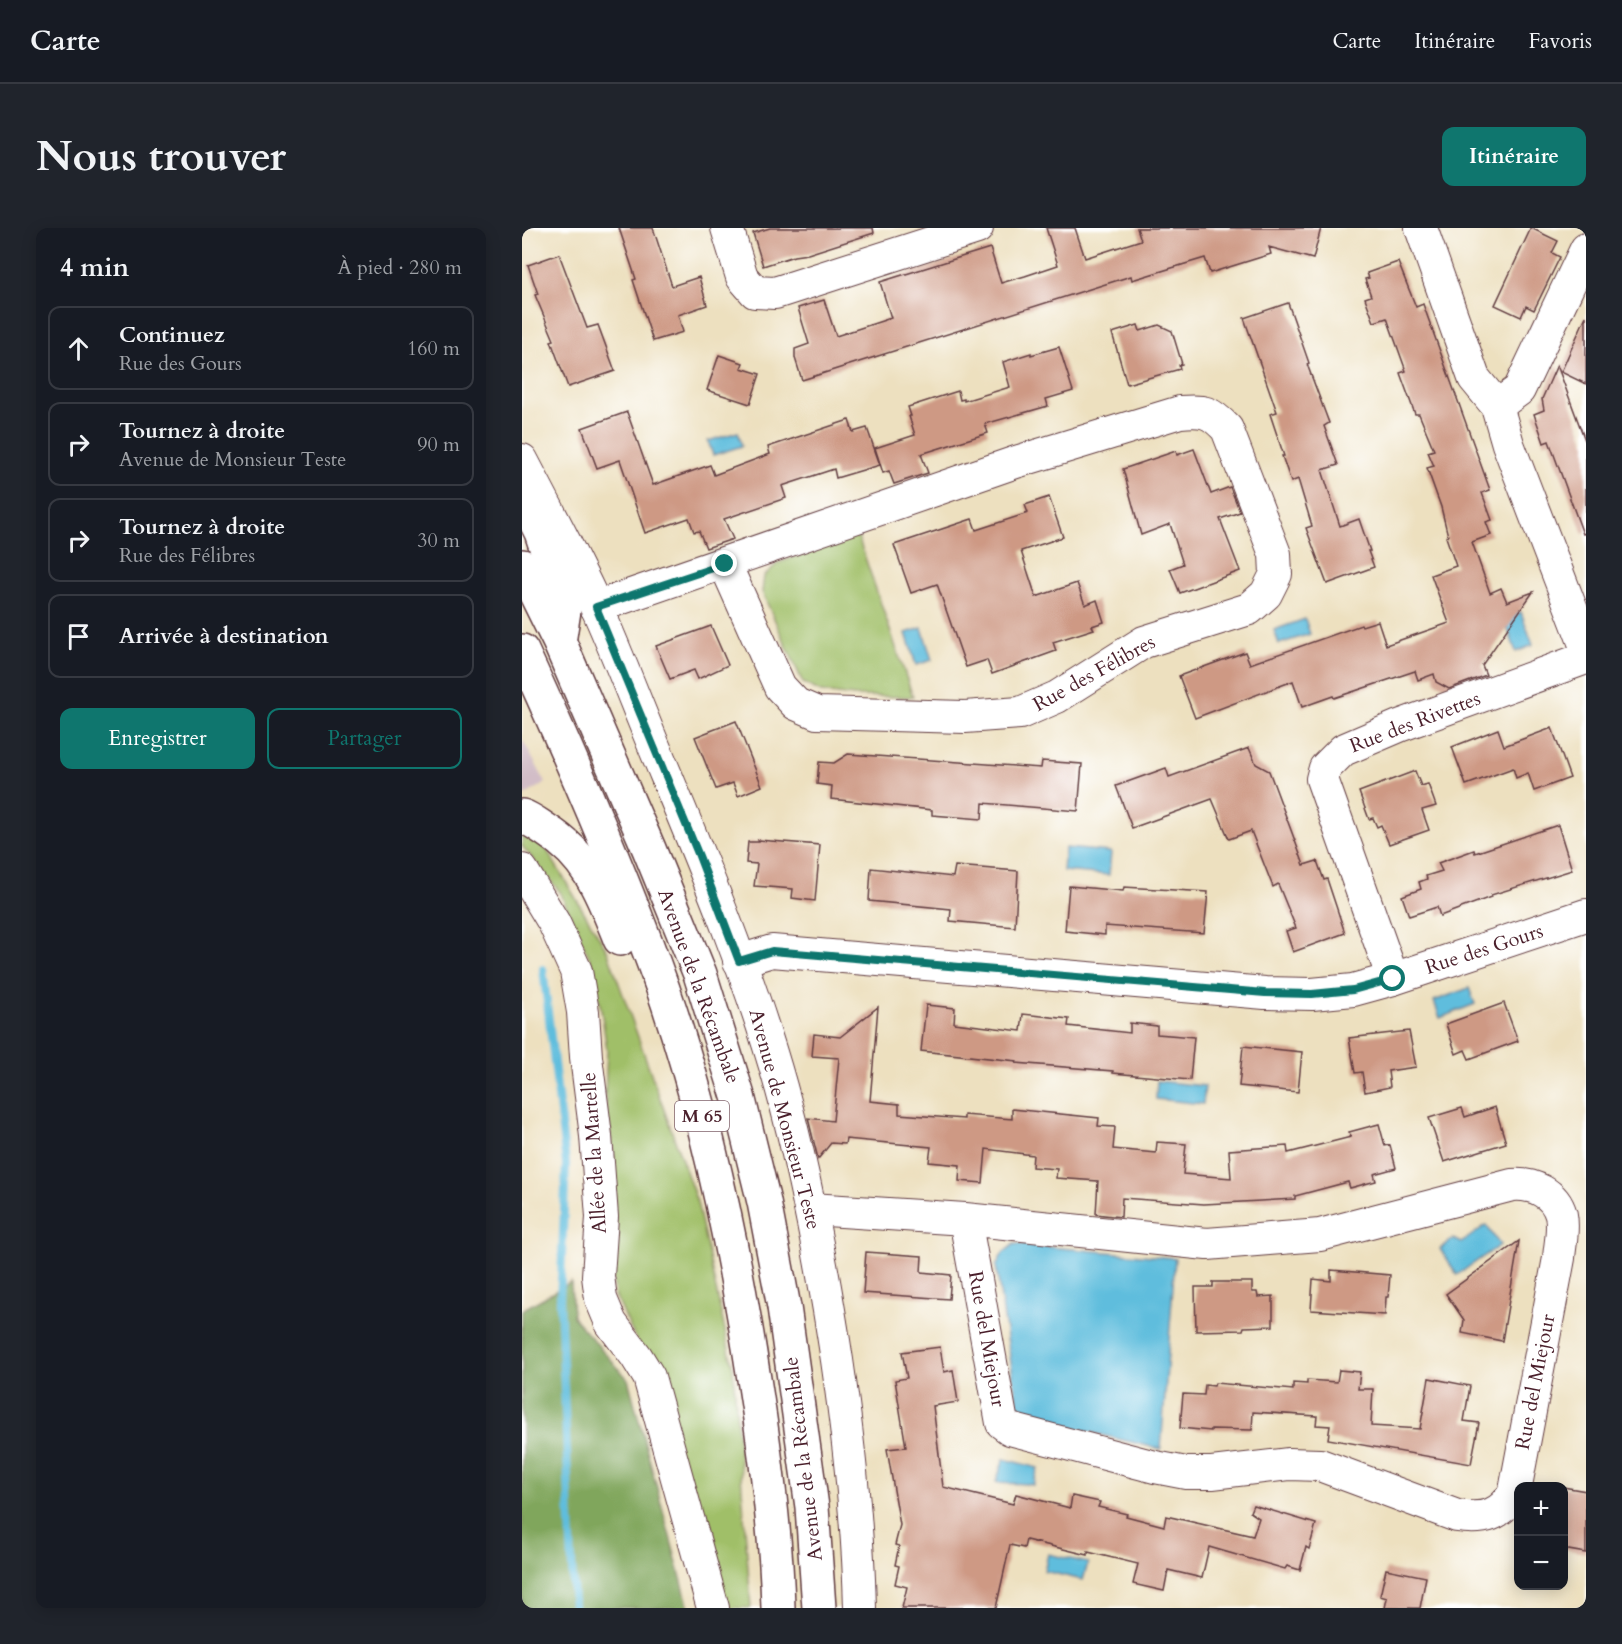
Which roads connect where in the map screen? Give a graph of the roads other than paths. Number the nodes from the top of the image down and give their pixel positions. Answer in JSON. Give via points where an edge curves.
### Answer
{"nodes":[{"id":1,"x":727,"y":228,"type":"edge"},
{"id":2,"x":977,"y":228,"type":"edge"},
{"id":3,"x":1420,"y":228,"type":"edge"},
{"id":4,"x":1586,"y":249,"type":"edge"},
{"id":5,"x":1575,"y":301,"type":"edge"},
{"id":6,"x":1497,"y":406,"type":"junction"},
{"id":7,"x":522,"y":460,"type":"edge"},
{"id":8,"x":522,"y":494,"type":"edge"},
{"id":9,"x":725,"y":564,"type":"junction"},
{"id":10,"x":522,"y":566,"type":"edge"},
{"id":11,"x":596,"y":607,"type":"junction"},
{"id":12,"x":559,"y":641,"type":"junction"},
{"id":13,"x":1586,"y":647,"type":"edge"},
{"id":14,"x":522,"y":651,"type":"edge"},
{"id":15,"x":1586,"y":658,"type":"edge"},
{"id":16,"x":522,"y":816,"type":"edge"},
{"id":17,"x":522,"y":870,"type":"edge"},
{"id":18,"x":1586,"y":915,"type":"edge"},
{"id":19,"x":739,"y":961,"type":"junction"},
{"id":20,"x":1393,"y":979,"type":"junction"},
{"id":21,"x":699,"y":1104,"type":"junction"},
{"id":22,"x":811,"y":1209,"type":"junction"},
{"id":23,"x":965,"y":1219,"type":"junction"},
{"id":24,"x":712,"y":1608,"type":"edge"},
{"id":25,"x":778,"y":1608,"type":"edge"},
{"id":26,"x":819,"y":1608,"type":"edge"},
{"id":27,"x":860,"y":1608,"type":"edge"}],
"edges":[{"from":1,"to":2,"type":"street","via":[[742,277],[755,292],[775,293]]},
{"from":3,"to":6,"type":"street","via":[[1474,378]]},
{"from":4,"to":5,"type":"street"},
{"from":5,"to":6,"type":"street","via":[[1519,390]]},
{"from":6,"to":13,"type":"street"},
{"from":7,"to":11,"type":"street","name":"Avenue de Monsieur Teste"},
{"from":8,"to":12,"type":"main road","via":[[541,532],[565,604]]},
{"from":9,"to":9,"type":"street","name":"Rue des Félibres","via":[[780,687],[796,704],[818,714],[965,717],[1020,713],[1057,697],[1144,642],[1249,609],[1266,594],[1276,574],[1275,554],[1227,429],[1215,416],[1198,410],[1180,412],[1016,462]]},
{"from":9,"to":11,"type":"street","name":"Rue des Félibres"},
{"from":10,"to":12,"type":"main road","name":"Avenue de la Récambale","number":"M 65"},
{"from":11,"to":19,"type":"street","name":"Avenue de Monsieur Teste"},
{"from":12,"to":26,"type":"main road","name":"Avenue de la Récambale","number":"M 65","via":[[700,974],[738,1096],[784,1307],[812,1508]]},
{"from":14,"to":21,"type":"main road","name":"Avenue de la Récambale","number":"M 65","via":[[620,878],[663,990]]},
{"from":15,"to":20,"type":"street","name":"Rue des Rivettes","via":[[1399,726],[1343,750],[1325,768],[1322,779]]},
{"from":16,"to":21,"type":"main road","via":[[560,838],[583,861]]},
{"from":17,"to":24,"type":"street","name":"Allée de la Martelle","via":[[554,923],[576,971],[596,1136],[602,1216],[598,1276],[601,1299],[611,1323],[649,1377]]},
{"from":18,"to":20,"type":"street","name":"Rue des Gours"},
{"from":19,"to":20,"type":"street","name":"Rue des Gours","via":[[772,951],[1265,993],[1353,990]]},
{"from":19,"to":22,"type":"street","name":"Avenue de Monsieur Teste","via":[[781,1088]]},
{"from":21,"to":25,"type":"main road","name":"Avenue de la Récambale","number":"M 65","via":[[726,1213],[745,1315],[772,1510]]},
{"from":22,"to":23,"type":"street","name":"Rue del Miejour"},
{"from":22,"to":27,"type":"street","name":"Avenue de Monsieur Teste","via":[[844,1410],[855,1506]]},
{"from":23,"to":23,"type":"street","name":"Rue del Miejour","via":[[1002,1423],[1010,1429],[1186,1473],[1320,1464],[1469,1518],[1499,1512],[1515,1491],[1562,1229],[1557,1206],[1536,1187],[1512,1185],[1320,1235],[1234,1243],[1207,1244]]}]}
